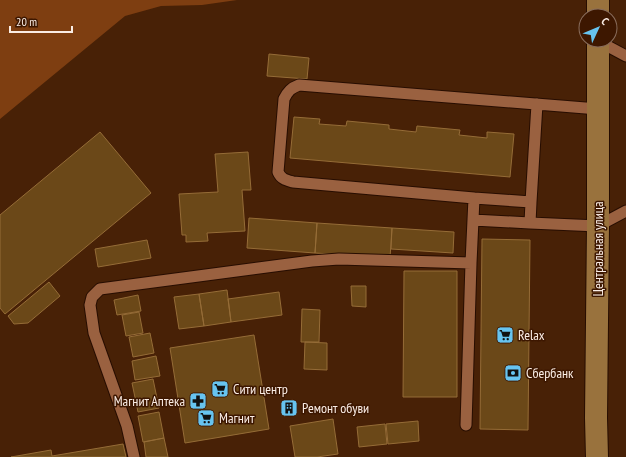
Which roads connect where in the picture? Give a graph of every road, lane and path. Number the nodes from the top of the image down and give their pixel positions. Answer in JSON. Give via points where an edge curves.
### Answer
{"nodes":[{"id":1,"x":598,"y":48,"type":"edge"},
{"id":2,"x":612,"y":48,"type":"edge"},
{"id":3,"x":626,"y":56,"type":"edge"},
{"id":4,"x":538,"y":104,"type":"junction"},
{"id":5,"x":598,"y":109,"type":"junction"},
{"id":6,"x":474,"y":198,"type":"junction"},
{"id":7,"x":531,"y":202,"type":"junction"},
{"id":8,"x":626,"y":211,"type":"edge"},
{"id":9,"x":473,"y":220,"type":"junction"},
{"id":10,"x":530,"y":223,"type":"junction"},
{"id":11,"x":598,"y":226,"type":"junction"},
{"id":12,"x":471,"y":263,"type":"junction"},
{"id":13,"x":92,"y":297,"type":"junction"},
{"id":14,"x":81,"y":307,"type":"dead end"},
{"id":15,"x":466,"y":425,"type":"dead end"},
{"id":16,"x":134,"y":457,"type":"edge"},
{"id":17,"x":597,"y":457,"type":"edge"}],
"edges":[{"from":1,"to":5,"type":"main road","name":"Центральная улица"},
{"from":2,"to":3,"type":"lane"},
{"from":4,"to":5,"type":"lane"},
{"from":4,"to":6,"type":"lane","via":[[299,84],[287,93],[284,100],[278,172],[285,180]]},
{"from":4,"to":7,"type":"lane"},
{"from":5,"to":11,"type":"main road","name":"Центральная улица"},
{"from":6,"to":7,"type":"lane"},
{"from":6,"to":9,"type":"lane"},
{"from":7,"to":10,"type":"lane"},
{"from":8,"to":11,"type":"lane"},
{"from":9,"to":10,"type":"lane"},
{"from":9,"to":12,"type":"lane"},
{"from":10,"to":11,"type":"lane"},
{"from":11,"to":17,"type":"main road","name":"Центральная улица"},
{"from":12,"to":13,"type":"lane","via":[[319,260],[100,289]]},
{"from":12,"to":15,"type":"lane"},
{"from":13,"to":14,"type":"lane"},
{"from":13,"to":16,"type":"lane","via":[[90,305],[94,333],[118,414],[127,426]]}]}
